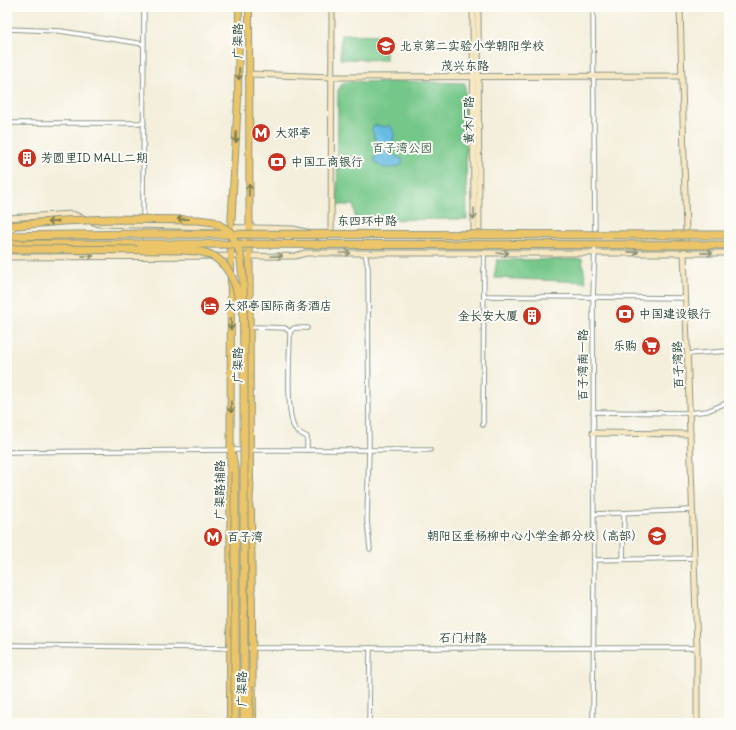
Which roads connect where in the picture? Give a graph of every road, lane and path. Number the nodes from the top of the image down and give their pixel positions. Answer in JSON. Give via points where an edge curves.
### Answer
{"nodes":[{"id":1,"x":144,"y":7,"type":"edge"},
{"id":2,"x":239,"y":7,"type":"edge"},
{"id":3,"x":249,"y":7,"type":"edge"},
{"id":4,"x":332,"y":7,"type":"edge"},
{"id":5,"x":473,"y":7,"type":"edge"},
{"id":6,"x":478,"y":7,"type":"edge"},
{"id":7,"x":593,"y":7,"type":"edge"},
{"id":8,"x":680,"y":7,"type":"edge"},
{"id":9,"x":7,"y":29,"type":"edge"},
{"id":10,"x":144,"y":44,"type":"junction"},
{"id":11,"x":249,"y":74,"type":"junction"},
{"id":12,"x":476,"y":76,"type":"junction"},
{"id":13,"x":594,"y":76,"type":"junction"},
{"id":14,"x":682,"y":76,"type":"junction"},
{"id":15,"x":332,"y":77,"type":"junction"},
{"id":16,"x":7,"y":123,"type":"edge"},
{"id":17,"x":144,"y":123,"type":"junction"},
{"id":18,"x":7,"y":218,"type":"edge"},
{"id":19,"x":143,"y":225,"type":"junction"},
{"id":20,"x":7,"y":226,"type":"edge"},
{"id":21,"x":231,"y":228,"type":"junction"},
{"id":22,"x":249,"y":229,"type":"junction"},
{"id":23,"x":305,"y":232,"type":"junction"},
{"id":24,"x":331,"y":232,"type":"junction"},
{"id":25,"x":477,"y":232,"type":"junction"},
{"id":26,"x":595,"y":233,"type":"junction"},
{"id":27,"x":686,"y":235,"type":"junction"},
{"id":28,"x":7,"y":236,"type":"edge"},
{"id":29,"x":729,"y":236,"type":"edge"},
{"id":30,"x":318,"y":237,"type":"junction"},
{"id":31,"x":595,"y":239,"type":"junction"},
{"id":32,"x":284,"y":240,"type":"junction"},
{"id":33,"x":231,"y":243,"type":"junction"},
{"id":34,"x":241,"y":243,"type":"junction"},
{"id":35,"x":249,"y":243,"type":"junction"},
{"id":36,"x":7,"y":244,"type":"edge"},
{"id":37,"x":729,"y":245,"type":"edge"},
{"id":38,"x":284,"y":246,"type":"junction"},
{"id":39,"x":319,"y":246,"type":"junction"},
{"id":40,"x":595,"y":247,"type":"junction"},
{"id":41,"x":7,"y":249,"type":"edge"},
{"id":42,"x":684,"y":250,"type":"junction"},
{"id":43,"x":306,"y":253,"type":"junction"},
{"id":44,"x":365,"y":253,"type":"junction"},
{"id":45,"x":484,"y":253,"type":"junction"},
{"id":46,"x":594,"y":253,"type":"junction"},
{"id":47,"x":729,"y":253,"type":"edge"},
{"id":48,"x":7,"y":256,"type":"edge"},
{"id":49,"x":232,"y":256,"type":"junction"},
{"id":50,"x":242,"y":257,"type":"junction"},
{"id":51,"x":249,"y":257,"type":"junction"},
{"id":52,"x":242,"y":283,"type":"junction"},
{"id":53,"x":484,"y":296,"type":"junction"},
{"id":54,"x":593,"y":298,"type":"junction"},
{"id":55,"x":686,"y":298,"type":"junction"},
{"id":56,"x":249,"y":301,"type":"junction"},
{"id":57,"x":249,"y":328,"type":"joint"},
{"id":58,"x":307,"y":328,"type":"dead end"},
{"id":59,"x":290,"y":332,"type":"junction"},
{"id":60,"x":729,"y":351,"type":"edge"},
{"id":61,"x":687,"y":354,"type":"junction"},
{"id":62,"x":729,"y":402,"type":"edge"},
{"id":63,"x":593,"y":412,"type":"junction"},
{"id":64,"x":689,"y":413,"type":"junction"},
{"id":65,"x":483,"y":425,"type":"dead end"},
{"id":66,"x":593,"y":433,"type":"junction"},
{"id":67,"x":690,"y":434,"type":"junction"},
{"id":68,"x":231,"y":450,"type":"junction"},
{"id":69,"x":249,"y":450,"type":"junction"},
{"id":70,"x":307,"y":450,"type":"junction"},
{"id":71,"x":368,"y":450,"type":"junction"},
{"id":72,"x":430,"y":450,"type":"dead end"},
{"id":73,"x":7,"y":452,"type":"edge"},
{"id":74,"x":250,"y":484,"type":"junction"},
{"id":75,"x":692,"y":510,"type":"junction"},
{"id":76,"x":594,"y":514,"type":"junction"},
{"id":77,"x":624,"y":514,"type":"junction"},
{"id":78,"x":370,"y":549,"type":"dead end"},
{"id":79,"x":694,"y":558,"type":"junction"},
{"id":80,"x":623,"y":559,"type":"junction"},
{"id":81,"x":594,"y":560,"type":"junction"},
{"id":82,"x":230,"y":610,"type":"junction"},
{"id":83,"x":252,"y":611,"type":"junction"},
{"id":84,"x":7,"y":645,"type":"edge"},
{"id":85,"x":230,"y":648,"type":"junction"},
{"id":86,"x":253,"y":648,"type":"junction"},
{"id":87,"x":370,"y":648,"type":"junction"},
{"id":88,"x":593,"y":648,"type":"junction"},
{"id":89,"x":697,"y":648,"type":"junction"},
{"id":90,"x":230,"y":684,"type":"junction"},
{"id":91,"x":253,"y":684,"type":"junction"},
{"id":92,"x":230,"y":723,"type":"edge"},
{"id":93,"x":235,"y":723,"type":"edge"},
{"id":94,"x":239,"y":723,"type":"edge"},
{"id":95,"x":244,"y":723,"type":"edge"},
{"id":96,"x":249,"y":723,"type":"edge"},
{"id":97,"x":253,"y":723,"type":"edge"},
{"id":98,"x":369,"y":723,"type":"edge"},
{"id":99,"x":593,"y":723,"type":"edge"},
{"id":100,"x":697,"y":723,"type":"edge"}],
"edges":[{"from":1,"to":10,"type":"street"},
{"from":2,"to":21,"type":"main road","name":"广渠路","one_way":true,"via":[[238,98]]},
{"from":3,"to":11,"type":"main road","name":"广渠路"},
{"from":4,"to":15,"type":"main road"},
{"from":5,"to":12,"type":"main road"},
{"from":6,"to":12,"type":"main road","name":"黄木厂路"},
{"from":7,"to":13,"type":"street","name":"百子湾南一路"},
{"from":8,"to":14,"type":"main road","name":"百子湾路"},
{"from":9,"to":10,"type":"street","via":[[60,31]]},
{"from":10,"to":17,"type":"street"},
{"from":11,"to":15,"type":"main road","name":"茂兴东路"},
{"from":22,"to":11,"type":"main road","name":"广渠路","one_way":true},
{"from":12,"to":13,"type":"main road","name":"茂兴东路"},
{"from":12,"to":15,"type":"main road","name":"茂兴东路"},
{"from":12,"to":25,"type":"main road","name":"黄木厂路"},
{"from":13,"to":14,"type":"main road","name":"茂兴东路"},
{"from":13,"to":26,"type":"street","name":"百子湾南一路"},
{"from":14,"to":27,"type":"main road","name":"百子湾路"},
{"from":15,"to":24,"type":"main road"},
{"from":16,"to":17,"type":"street"},
{"from":17,"to":19,"type":"street"},
{"from":18,"to":19,"type":"main road","name":"东四环中路","via":[[72,214],[99,224]]},
{"from":19,"to":21,"type":"main road","name":"东四环中路"},
{"from":95,"to":20,"type":"highway","name":"广渠路","one_way":true,"bridge":true,"via":[[244,347],[240,252],[229,232],[214,222],[198,220],[110,219]]},
{"from":21,"to":22,"type":"main road","name":"东四环中路"},
{"from":21,"to":33,"type":"main road","name":"广渠路"},
{"from":21,"to":34,"type":"main road"},
{"from":22,"to":23,"type":"main road","name":"东四环中路","via":[[293,229]]},
{"from":22,"to":35,"type":"main road","name":"广渠路"},
{"from":23,"to":24,"type":"main road","name":"东四环中路"},
{"from":23,"to":30,"type":"main road"},
{"from":24,"to":25,"type":"main road","name":"东四环中路"},
{"from":25,"to":26,"type":"main road","name":"东四环中路"},
{"from":26,"to":27,"type":"main road","name":"东四环中路"},
{"from":26,"to":31,"type":"street","name":"百子湾南一路"},
{"from":27,"to":29,"type":"main road","name":"东四环中路"},
{"from":27,"to":31,"type":"main road","name":"东四环中路","via":[[641,240]]},
{"from":27,"to":42,"type":"main road","name":"百子湾路"},
{"from":28,"to":29,"type":"highway","name":"东四环中路","bridge":true},
{"from":30,"to":31,"type":"main road","name":"东四环中路"},
{"from":30,"to":32,"type":"main road","name":"东四环中路"},
{"from":31,"to":40,"type":"street","name":"百子湾南一路"},
{"from":32,"to":35,"type":"main road","name":"东四环中路"},
{"from":32,"to":38,"type":"main road"},
{"from":33,"to":34,"type":"main road","name":"东四环中路"},
{"from":33,"to":49,"type":"main road","name":"广渠路"},
{"from":34,"to":35,"type":"main road","name":"东四环中路"},
{"from":34,"to":50,"type":"main road"},
{"from":35,"to":38,"type":"main road","name":"东四环中路"},
{"from":35,"to":51,"type":"main road","name":"广渠路"},
{"from":36,"to":37,"type":"highway","name":"东四环中路","bridge":true},
{"from":37,"to":42,"type":"main road","name":"东四环中路"},
{"from":38,"to":39,"type":"main road","name":"东四环中路"},
{"from":39,"to":40,"type":"main road","name":"东四环中路"},
{"from":39,"to":43,"type":"main road"},
{"from":40,"to":42,"type":"main road","name":"东四环中路"},
{"from":40,"to":46,"type":"street","name":"百子湾南一路"},
{"from":41,"to":94,"type":"highway","name":"广渠路","bridge":true,"via":[[180,250],[206,253],[220,261],[236,286],[239,296],[240,330]]},
{"from":46,"to":42,"type":"main road","name":"东四环中路","one_way":true},
{"from":42,"to":47,"type":"main road","name":"东四环中路","one_way":true},
{"from":42,"to":55,"type":"main road","name":"百子湾路"},
{"from":43,"to":44,"type":"main road","name":"东四环中路","one_way":true},
{"from":51,"to":43,"type":"main road","name":"东四环中路","one_way":true,"via":[[294,256]]},
{"from":44,"to":45,"type":"main road","name":"东四环中路"},
{"from":44,"to":71,"type":"street","via":[[368,268]]},
{"from":45,"to":46,"type":"main road","name":"东四环中路","one_way":true},
{"from":45,"to":53,"type":"street"},
{"from":46,"to":54,"type":"street","name":"百子湾南一路"},
{"from":48,"to":49,"type":"main road","name":"东四环中路","one_way":true},
{"from":49,"to":50,"type":"main road","name":"东四环中路"},
{"from":49,"to":68,"type":"main road","name":"广渠路辅路","one_way":true},
{"from":50,"to":51,"type":"main road","name":"东四环中路"},
{"from":50,"to":52,"type":"main road"},
{"from":51,"to":56,"type":"main road","name":"广渠路"},
{"from":52,"to":56,"type":"main road"},
{"from":52,"to":57,"type":"main road","via":[[244,325]]},
{"from":53,"to":54,"type":"street"},
{"from":53,"to":65,"type":"street"},
{"from":54,"to":55,"type":"street"},
{"from":54,"to":63,"type":"street","name":"百子湾南一路"},
{"from":55,"to":61,"type":"main road","name":"百子湾路"},
{"from":56,"to":69,"type":"main road","name":"广渠路"},
{"from":57,"to":59,"type":"street","via":[[285,328]]},
{"from":58,"to":59,"type":"street","via":[[294,328]]},
{"from":59,"to":70,"type":"street","via":[[291,416],[296,429],[307,437]]},
{"from":60,"to":61,"type":"street"},
{"from":61,"to":64,"type":"main road","name":"百子湾路"},
{"from":62,"to":64,"type":"street","via":[[707,411]]},
{"from":63,"to":64,"type":"street"},
{"from":63,"to":66,"type":"street","name":"百子湾南一路"},
{"from":64,"to":67,"type":"main road","name":"百子湾路"},
{"from":66,"to":67,"type":"main road"},
{"from":66,"to":76,"type":"street","name":"百子湾南一路"},
{"from":67,"to":75,"type":"main road","name":"百子湾路"},
{"from":68,"to":69,"type":"street"},
{"from":68,"to":73,"type":"street"},
{"from":68,"to":82,"type":"main road","name":"广渠路辅路"},
{"from":68,"to":93,"type":"highway","bridge":true,"via":[[235,472]]},
{"from":69,"to":70,"type":"street"},
{"from":69,"to":74,"type":"main road","name":"广渠路"},
{"from":70,"to":71,"type":"street"},
{"from":71,"to":72,"type":"street"},
{"from":71,"to":78,"type":"street","via":[[367,520]]},
{"from":74,"to":83,"type":"main road","name":"广渠路"},
{"from":74,"to":96,"type":"highway","bridge":true},
{"from":75,"to":77,"type":"street"},
{"from":75,"to":79,"type":"main road","name":"百子湾路"},
{"from":76,"to":77,"type":"street"},
{"from":76,"to":81,"type":"street","name":"百子湾南一路"},
{"from":77,"to":80,"type":"street"},
{"from":79,"to":80,"type":"street"},
{"from":79,"to":89,"type":"main road","name":"百子湾路"},
{"from":80,"to":81,"type":"street"},
{"from":81,"to":88,"type":"street","name":"百子湾南一路"},
{"from":82,"to":83,"type":"street","via":[[237,616],[246,616]]},
{"from":82,"to":85,"type":"main road","name":"广渠路辅路"},
{"from":83,"to":86,"type":"main road","name":"广渠路"},
{"from":84,"to":85,"type":"street","name":"石门村路"},
{"from":85,"to":86,"type":"street","name":"石门村路"},
{"from":85,"to":90,"type":"main road","name":"广渠路辅路"},
{"from":86,"to":87,"type":"street","name":"石门村路"},
{"from":86,"to":91,"type":"main road","name":"广渠路"},
{"from":87,"to":88,"type":"street","name":"石门村路"},
{"from":87,"to":98,"type":"street"},
{"from":88,"to":89,"type":"street","name":"石门村路"},
{"from":88,"to":99,"type":"street","name":"百子湾南一路"},
{"from":89,"to":100,"type":"main road","name":"百子湾路"},
{"from":90,"to":91,"type":"street","via":[[241,675]]},
{"from":90,"to":92,"type":"main road","name":"广渠路辅路"},
{"from":91,"to":97,"type":"main road","name":"广渠路"}]}
